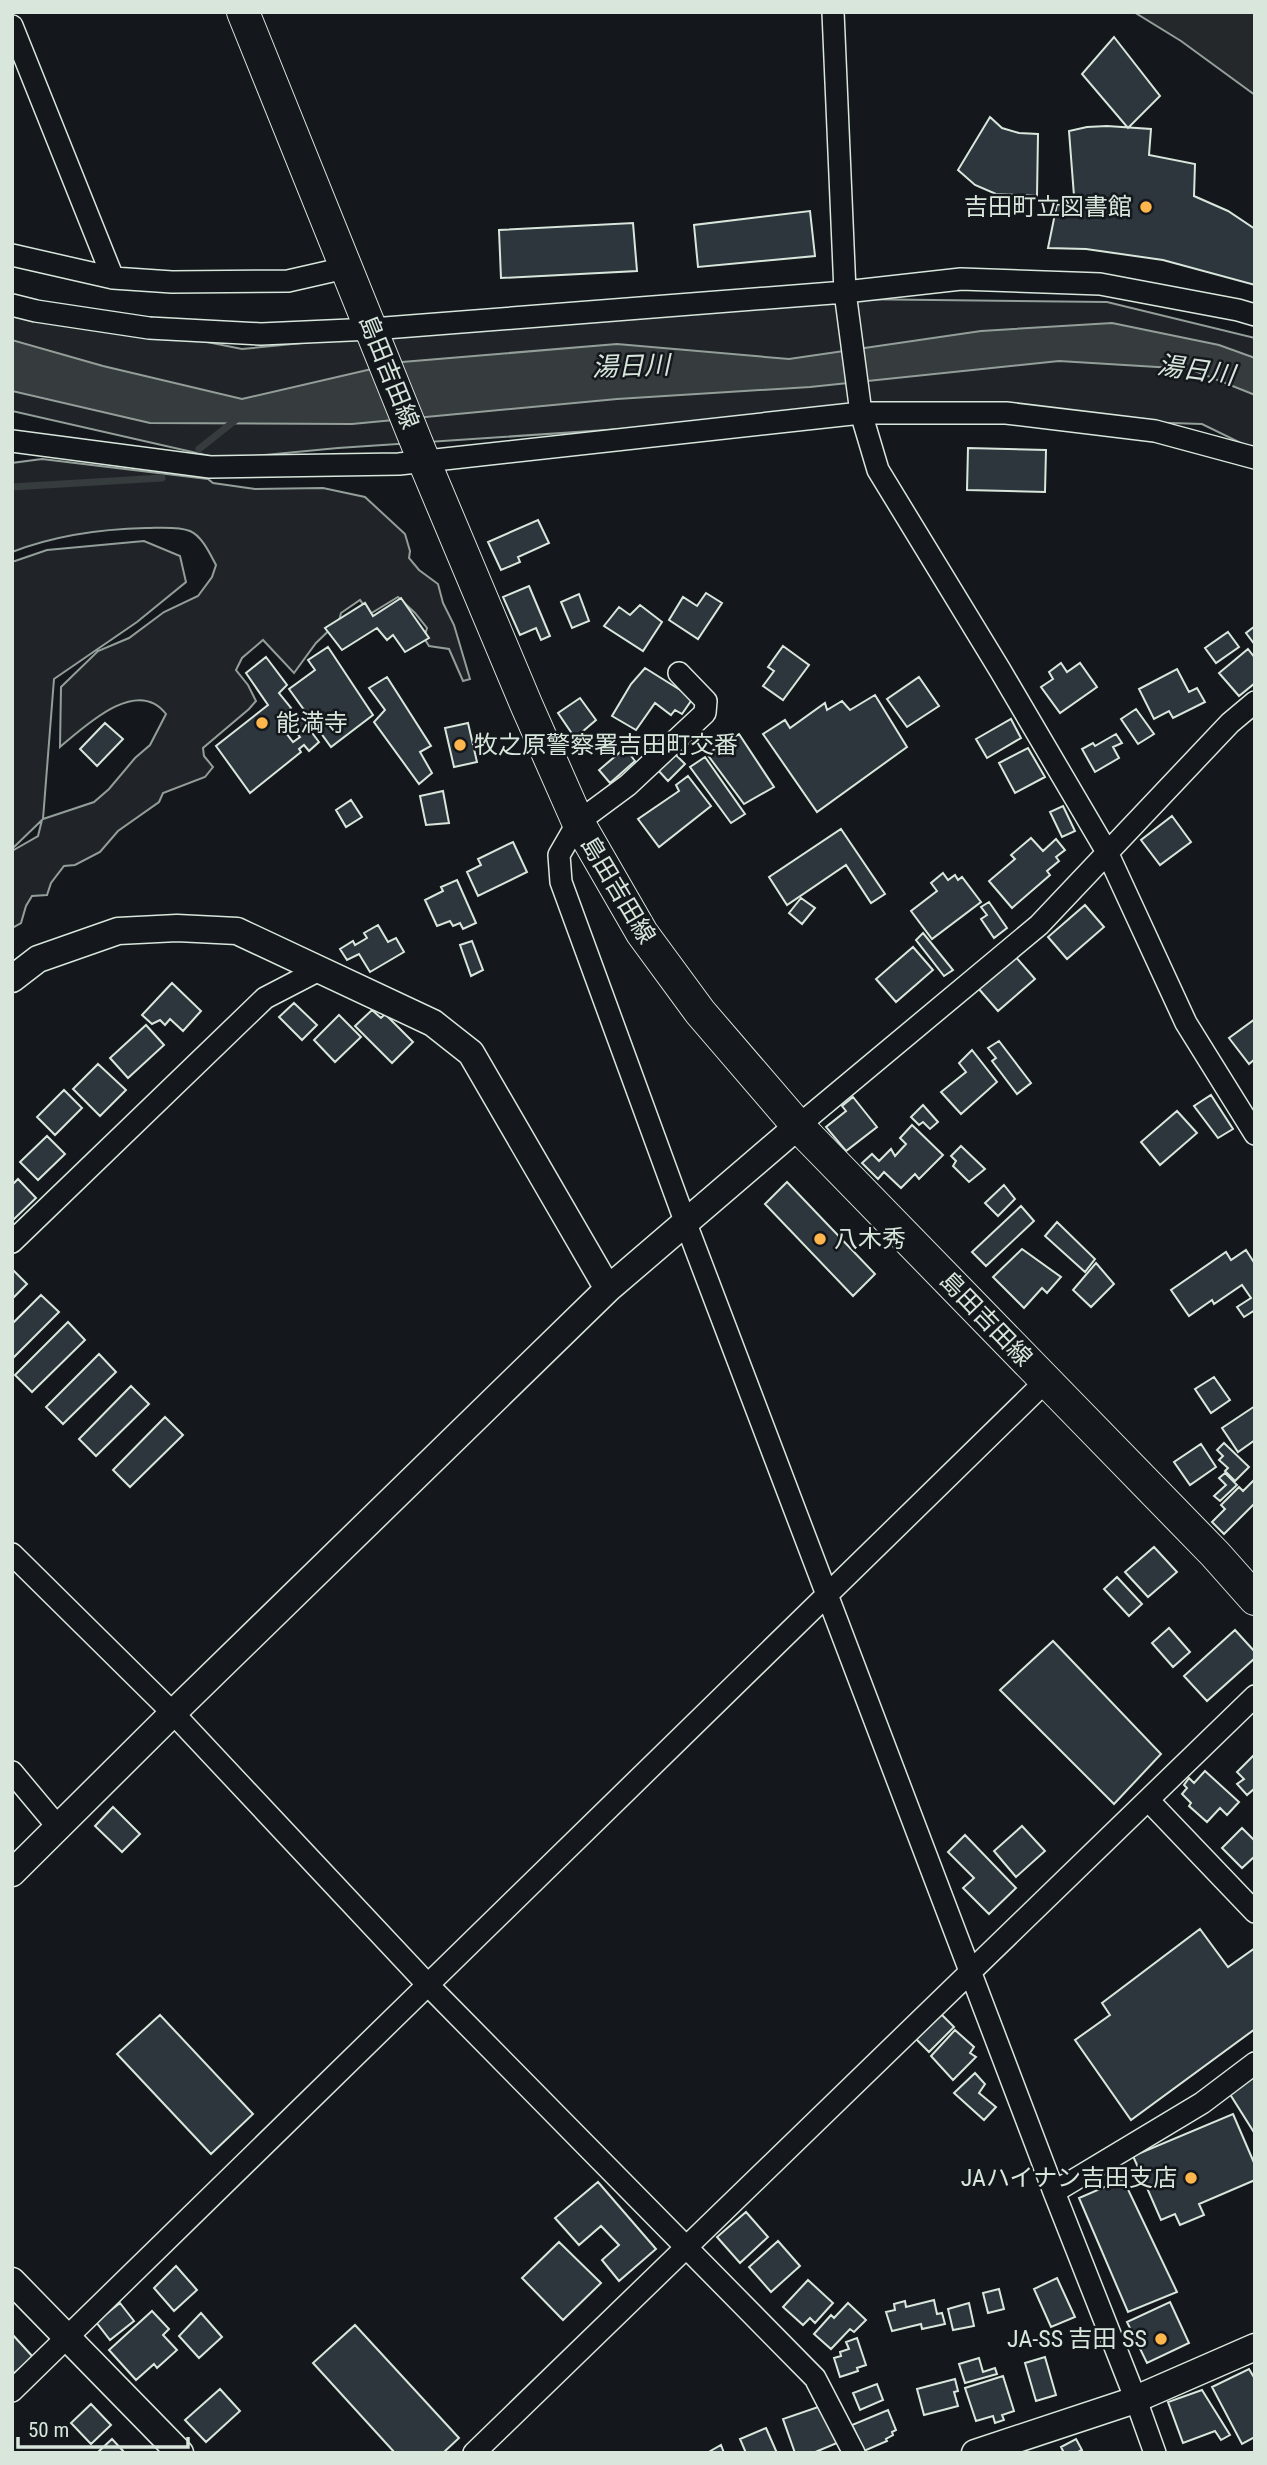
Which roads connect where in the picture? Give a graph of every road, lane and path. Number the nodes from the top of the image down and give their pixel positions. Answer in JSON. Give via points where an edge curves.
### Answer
{"nodes":[{"id":1,"x":243,"y":12,"type":"edge"},
{"id":2,"x":834,"y":12,"type":"edge"},
{"id":3,"x":12,"y":26,"type":"edge"},
{"id":4,"x":12,"y":255,"type":"edge"},
{"id":5,"x":345,"y":268,"type":"junction"},
{"id":6,"x":113,"y":278,"type":"junction"},
{"id":7,"x":845,"y":292,"type":"junction"},
{"id":8,"x":12,"y":305,"type":"edge"},
{"id":9,"x":1255,"y":315,"type":"edge"},
{"id":10,"x":372,"y":329,"type":"junction"},
{"id":11,"x":861,"y":413,"type":"junction"},
{"id":12,"x":13,"y":441,"type":"edge"},
{"id":13,"x":1255,"y":458,"type":"edge"},
{"id":14,"x":424,"y":461,"type":"junction"},
{"id":15,"x":678,"y":673,"type":"dead end"},
{"id":16,"x":1255,"y":702,"type":"edge"},
{"id":17,"x":578,"y":822,"type":"junction"},
{"id":18,"x":1107,"y":852,"type":"junction"},
{"id":19,"x":321,"y":969,"type":"junction"},
{"id":20,"x":12,"y":979,"type":"edge"},
{"id":21,"x":798,"y":1126,"type":"junction"},
{"id":22,"x":1255,"y":1134,"type":"edge"},
{"id":23,"x":685,"y":1221,"type":"junction"},
{"id":24,"x":12,"y":1242,"type":"edge"},
{"id":25,"x":608,"y":1289,"type":"junction"},
{"id":26,"x":1046,"y":1380,"type":"junction"},
{"id":27,"x":12,"y":1555,"type":"edge"},
{"id":28,"x":828,"y":1595,"type":"junction"},
{"id":29,"x":1255,"y":1599,"type":"edge"},
{"id":30,"x":1255,"y":1696,"type":"edge"},
{"id":31,"x":173,"y":1713,"type":"junction"},
{"id":32,"x":12,"y":1772,"type":"edge"},
{"id":33,"x":1148,"y":1800,"type":"junction"},
{"id":34,"x":58,"y":1827,"type":"junction"},
{"id":35,"x":12,"y":1873,"type":"edge"},
{"id":36,"x":1255,"y":1912,"type":"edge"},
{"id":37,"x":970,"y":1973,"type":"junction"},
{"id":38,"x":429,"y":1986,"type":"junction"},
{"id":39,"x":1255,"y":2063,"type":"edge"},
{"id":40,"x":1054,"y":2192,"type":"junction"},
{"id":41,"x":685,"y":2246,"type":"junction"},
{"id":42,"x":12,"y":2281,"type":"edge"},
{"id":43,"x":68,"y":2337,"type":"junction"},
{"id":44,"x":1255,"y":2347,"type":"edge"},
{"id":45,"x":12,"y":2391,"type":"edge"},
{"id":46,"x":1136,"y":2400,"type":"junction"},
{"id":47,"x":180,"y":2453,"type":"edge"},
{"id":48,"x":474,"y":2453,"type":"edge"},
{"id":49,"x":854,"y":2453,"type":"edge"},
{"id":50,"x":975,"y":2453,"type":"edge"},
{"id":51,"x":1155,"y":2453,"type":"edge"}],
"edges":[{"from":1,"to":5,"type":"main road","name":"島田吉田線"},
{"from":2,"to":7,"type":"street"},
{"from":3,"to":6,"type":"street"},
{"from":4,"to":6,"type":"street"},
{"from":5,"to":6,"type":"street","via":[[288,281]]},
{"from":5,"to":10,"type":"main road","name":"島田吉田線"},
{"from":7,"to":9,"type":"street","via":[[961,279],[1100,284]]},
{"from":7,"to":10,"type":"street"},
{"from":7,"to":11,"type":"street"},
{"from":8,"to":10,"type":"street","via":[[149,328],[261,334]]},
{"from":10,"to":14,"type":"main road","name":"島田吉田線"},
{"from":11,"to":13,"type":"street","via":[[1006,413],[1154,431]]},
{"from":11,"to":14,"type":"street"},
{"from":11,"to":18,"type":"street","via":[[878,470]]},
{"from":12,"to":14,"type":"street","via":[[210,467]]},
{"from":14,"to":17,"type":"main road","name":"島田吉田線"},
{"from":15,"to":17,"type":"street","via":[[706,701],[705,713],[628,785]]},
{"from":16,"to":18,"type":"street"},
{"from":17,"to":21,"type":"main road","name":"島田吉田線","via":[[642,933],[700,1012]]},
{"from":17,"to":23,"type":"street","via":[[559,855],[561,882]]},
{"from":18,"to":21,"type":"street","via":[[1039,925]]},
{"from":18,"to":22,"type":"street","via":[[1186,1023]]},
{"from":19,"to":20,"type":"street","via":[[237,931],[177,928],[118,931],[38,960]]},
{"from":19,"to":24,"type":"street","via":[[265,998]]},
{"from":19,"to":25,"type":"street","via":[[433,1023],[471,1053]]},
{"from":21,"to":23,"type":"street"},
{"from":21,"to":26,"type":"main road","name":"島田吉田線"},
{"from":23,"to":25,"type":"street"},
{"from":23,"to":28,"type":"street"},
{"from":25,"to":31,"type":"street"},
{"from":26,"to":28,"type":"street"},
{"from":26,"to":29,"type":"main road","name":"島田吉田線"},
{"from":27,"to":31,"type":"street"},
{"from":28,"to":37,"type":"street"},
{"from":28,"to":38,"type":"street"},
{"from":30,"to":33,"type":"street"},
{"from":31,"to":34,"type":"street"},
{"from":31,"to":38,"type":"street"},
{"from":32,"to":34,"type":"street"},
{"from":33,"to":36,"type":"street"},
{"from":33,"to":37,"type":"street"},
{"from":34,"to":35,"type":"street"},
{"from":37,"to":40,"type":"street"},
{"from":37,"to":41,"type":"street"},
{"from":38,"to":41,"type":"street"},
{"from":38,"to":43,"type":"street"},
{"from":39,"to":40,"type":"street","via":[[1202,2103]]},
{"from":40,"to":46,"type":"street"},
{"from":41,"to":48,"type":"street"},
{"from":41,"to":49,"type":"street","via":[[815,2378]]},
{"from":42,"to":43,"type":"street"},
{"from":43,"to":45,"type":"street"},
{"from":43,"to":47,"type":"street"},
{"from":44,"to":46,"type":"street"},
{"from":46,"to":50,"type":"street"},
{"from":46,"to":51,"type":"street"}]}
